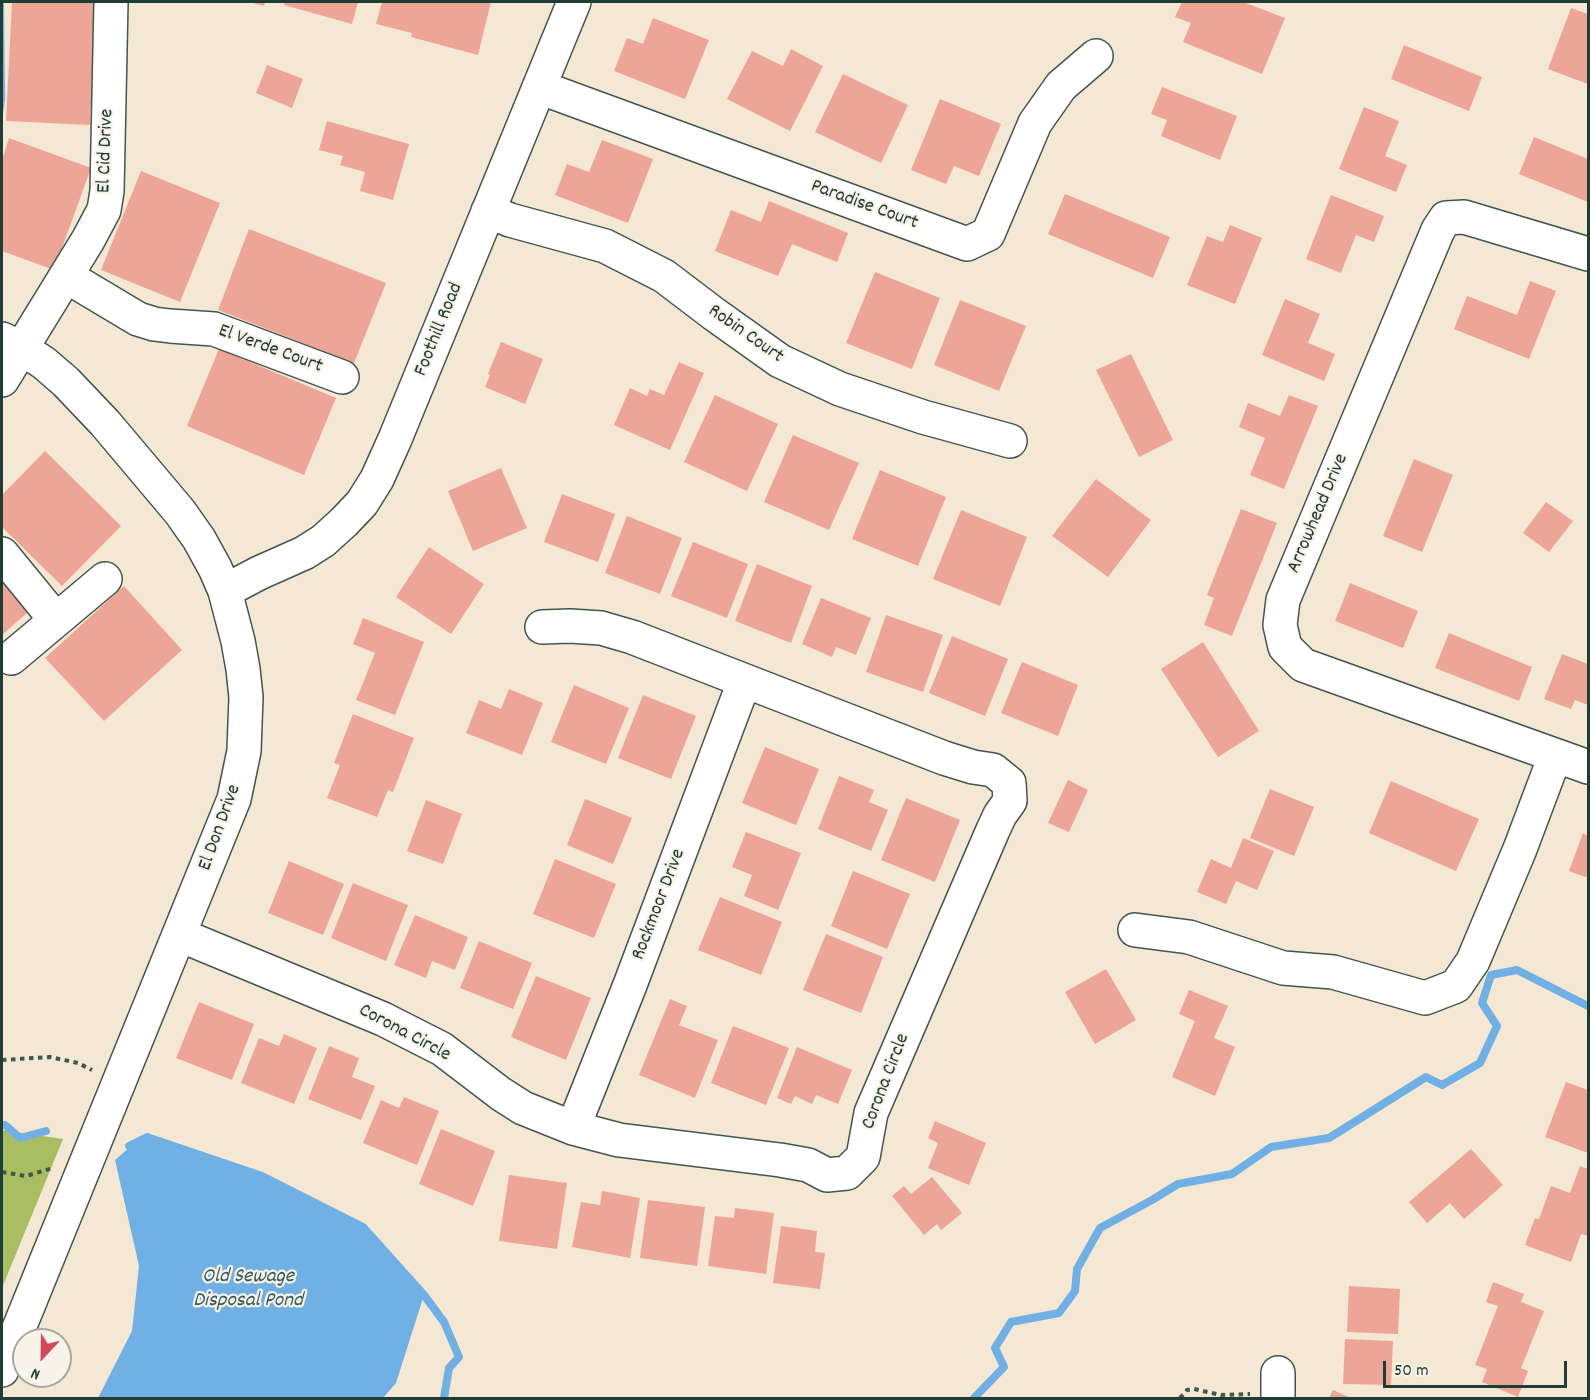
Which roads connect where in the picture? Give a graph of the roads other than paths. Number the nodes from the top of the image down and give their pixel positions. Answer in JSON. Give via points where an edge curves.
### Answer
{"nodes":[{"id":1,"x":111,"y":2,"type":"edge"},
{"id":2,"x":574,"y":2,"type":"edge"},
{"id":3,"x":1096,"y":56,"type":"dead end"},
{"id":4,"x":539,"y":87,"type":"junction"},
{"id":5,"x":488,"y":212,"type":"junction"},
{"id":6,"x":1588,"y":254,"type":"edge"},
{"id":7,"x":66,"y":276,"type":"junction"},
{"id":8,"x":11,"y":344,"type":"edge"},
{"id":9,"x":342,"y":377,"type":"dead end"},
{"id":10,"x":2,"y":380,"type":"edge"},
{"id":11,"x":1010,"y":441,"type":"dead end"},
{"id":12,"x":2,"y":554,"type":"edge"},
{"id":13,"x":105,"y":579,"type":"dead end"},
{"id":14,"x":225,"y":591,"type":"junction"},
{"id":15,"x":56,"y":620,"type":"junction"},
{"id":16,"x":542,"y":627,"type":"dead end"},
{"id":17,"x":11,"y":658,"type":"dead end"},
{"id":18,"x":744,"y":682,"type":"junction"},
{"id":19,"x":1555,"y":756,"type":"junction"},
{"id":20,"x":1588,"y":767,"type":"edge"},
{"id":21,"x":1136,"y":930,"type":"dead end"},
{"id":22,"x":180,"y":935,"type":"junction"},
{"id":23,"x":573,"y":1128,"type":"junction"},
{"id":24,"x":2,"y":1370,"type":"edge"}],
"edges":[{"from":1,"to":7,"type":"street","name":"El Cid Drive","via":[[104,210]]},
{"from":2,"to":4,"type":"street","name":"Foothill Road"},
{"from":3,"to":4,"type":"street","name":"Paradise Court","via":[[1061,86],[1035,123],[988,234],[967,244]]},
{"from":4,"to":5,"type":"street","name":"Foothill Road"},
{"from":5,"to":11,"type":"street","name":"Robin Court","via":[[605,246],[664,276],[780,361],[840,389]]},
{"from":5,"to":14,"type":"street","name":"Foothill Road","via":[[395,439],[362,503],[323,541]]},
{"from":6,"to":19,"type":"street","name":"Arrowhead Drive","via":[[1464,217],[1446,218],[1437,230],[1283,600],[1280,625],[1285,647],[1303,665]]},
{"from":7,"to":8,"type":"street","name":"El Cid Drive"},
{"from":7,"to":9,"type":"street","name":"El Verde Court","via":[[138,319],[170,326],[214,328]]},
{"from":8,"to":10,"type":"street","name":"El Cid Drive"},
{"from":8,"to":14,"type":"street","name":"El Don Drive","via":[[44,363],[105,423],[180,512],[199,539]]},
{"from":12,"to":15,"type":"street"},
{"from":13,"to":15,"type":"street"},
{"from":14,"to":22,"type":"street","name":"El Don Drive","via":[[243,669],[244,751],[234,799]]},
{"from":15,"to":17,"type":"street"},
{"from":16,"to":18,"type":"street","name":"Corona Circle","via":[[601,628]]},
{"from":18,"to":23,"type":"street","name":"Rockmoor Drive"},
{"from":18,"to":23,"type":"street","name":"Corona Circle","via":[[944,758],[993,770],[1009,783],[1010,801],[993,830],[871,1113],[863,1157],[847,1173],[827,1175],[808,1165],[619,1140]]},
{"from":19,"to":20,"type":"street","name":"Arrowhead Drive"},
{"from":19,"to":21,"type":"street","via":[[1473,961],[1456,986],[1425,999],[1333,972],[1283,969],[1189,937]]},
{"from":22,"to":23,"type":"street","name":"Corona Circle","via":[[383,1019],[442,1049],[523,1108]]},
{"from":22,"to":24,"type":"street","name":"El Don Drive"}]}
